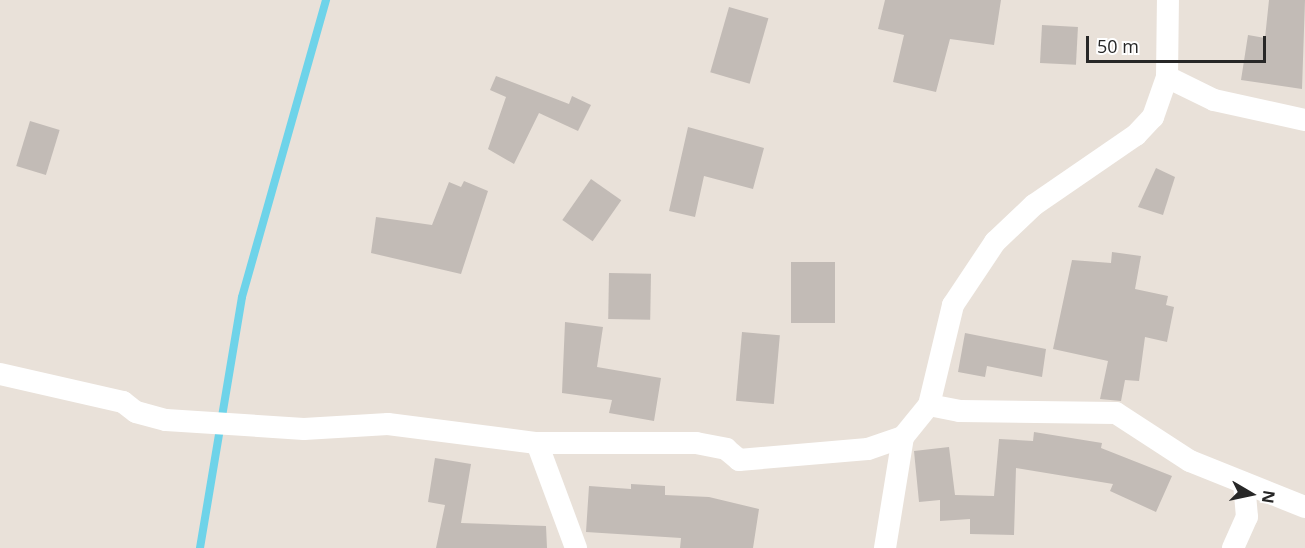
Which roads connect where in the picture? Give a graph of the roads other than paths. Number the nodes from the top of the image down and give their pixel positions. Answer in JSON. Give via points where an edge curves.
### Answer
{"nodes":[{"id":1,"x":1168,"y":0,"type":"edge"},
{"id":2,"x":1167,"y":77,"type":"junction"},
{"id":3,"x":1305,"y":120,"type":"edge"},
{"id":4,"x":0,"y":374,"type":"edge"},
{"id":5,"x":929,"y":405,"type":"junction"},
{"id":6,"x":903,"y":437,"type":"junction"},
{"id":7,"x":537,"y":443,"type":"junction"},
{"id":8,"x":1244,"y":483,"type":"junction"},
{"id":9,"x":1305,"y":507,"type":"edge"},
{"id":10,"x":576,"y":548,"type":"edge"},
{"id":11,"x":885,"y":548,"type":"edge"},
{"id":12,"x":1233,"y":548,"type":"edge"}],
"edges":[{"from":1,"to":2,"type":"street"},
{"from":2,"to":3,"type":"street","via":[[1214,100]]},
{"from":2,"to":5,"type":"street","via":[[1153,117],[1136,135],[1034,205],[969,274],[953,305]]},
{"from":4,"to":7,"type":"street","via":[[123,402],[136,412],[166,420],[304,429],[388,424]]},
{"from":5,"to":6,"type":"street"},
{"from":5,"to":8,"type":"street","via":[[960,411],[1116,412],[1190,461]]},
{"from":6,"to":7,"type":"street","via":[[868,449],[739,460],[726,450],[696,443]]},
{"from":6,"to":11,"type":"street"},
{"from":7,"to":10,"type":"street"},
{"from":8,"to":9,"type":"street"},
{"from":8,"to":12,"type":"street","via":[[1246,517]]}]}
